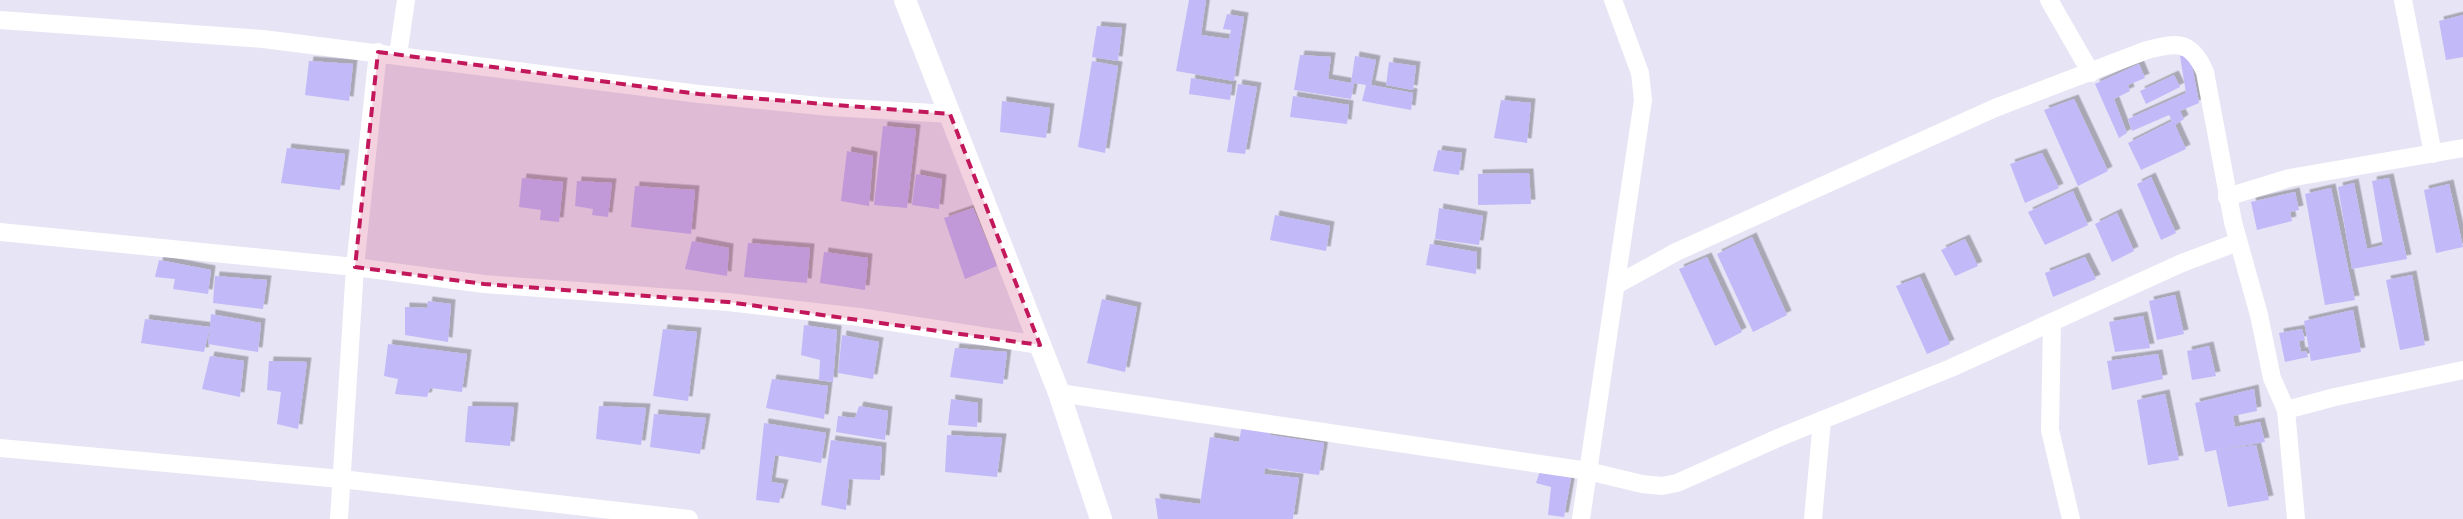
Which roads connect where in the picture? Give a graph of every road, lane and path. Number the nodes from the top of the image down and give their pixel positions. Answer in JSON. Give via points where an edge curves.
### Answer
{"nodes":[{"id":1,"x":406,"y":0,"type":"edge"},
{"id":2,"x":905,"y":0,"type":"edge"},
{"id":3,"x":1612,"y":0,"type":"edge"},
{"id":4,"x":2049,"y":0,"type":"edge"},
{"id":5,"x":2403,"y":0,"type":"edge"},
{"id":6,"x":0,"y":20,"type":"edge"},
{"id":7,"x":378,"y":52,"type":"junction"},
{"id":8,"x":398,"y":55,"type":"junction"},
{"id":9,"x":2091,"y":73,"type":"junction"},
{"id":10,"x":950,"y":114,"type":"junction"},
{"id":11,"x":2463,"y":148,"type":"edge"},
{"id":12,"x":2433,"y":154,"type":"junction"},
{"id":13,"x":2227,"y":197,"type":"junction"},
{"id":14,"x":0,"y":232,"type":"edge"},
{"id":15,"x":2238,"y":242,"type":"junction"},
{"id":16,"x":355,"y":267,"type":"junction"},
{"id":17,"x":1616,"y":285,"type":"junction"},
{"id":18,"x":2052,"y":322,"type":"junction"},
{"id":19,"x":1040,"y":345,"type":"junction"},
{"id":20,"x":2463,"y":370,"type":"edge"},
{"id":21,"x":1059,"y":392,"type":"junction"},
{"id":22,"x":2286,"y":410,"type":"junction"},
{"id":23,"x":1822,"y":420,"type":"junction"},
{"id":24,"x":0,"y":448,"type":"edge"},
{"id":25,"x":1588,"y":471,"type":"junction"},
{"id":26,"x":341,"y":479,"type":"junction"},
{"id":27,"x":1099,"y":518,"type":"edge"},
{"id":28,"x":339,"y":519,"type":"edge"},
{"id":29,"x":689,"y":519,"type":"edge"},
{"id":30,"x":1581,"y":519,"type":"edge"},
{"id":31,"x":1813,"y":519,"type":"edge"},
{"id":32,"x":2071,"y":519,"type":"edge"},
{"id":33,"x":2296,"y":519,"type":"edge"}],
"edges":[{"from":1,"to":8,"type":"street"},
{"from":2,"to":10,"type":"street"},
{"from":3,"to":17,"type":"street","via":[[1640,73],[1643,100]]},
{"from":4,"to":9,"type":"street"},
{"from":5,"to":12,"type":"street"},
{"from":6,"to":7,"type":"street","via":[[262,39]]},
{"from":7,"to":8,"type":"street"},
{"from":7,"to":16,"type":"street"},
{"from":8,"to":10,"type":"street","via":[[699,94],[830,107]]},
{"from":9,"to":13,"type":"street","via":[[2147,50],[2172,44],[2188,48],[2198,56],[2205,72]]},
{"from":9,"to":17,"type":"street","via":[[1995,108],[1676,252]]},
{"from":10,"to":19,"type":"street"},
{"from":11,"to":12,"type":"street"},
{"from":12,"to":13,"type":"street","via":[[2289,178]]},
{"from":13,"to":15,"type":"street"},
{"from":14,"to":16,"type":"street"},
{"from":15,"to":18,"type":"street","via":[[2182,263]]},
{"from":15,"to":22,"type":"street","via":[[2259,315],[2272,378]]},
{"from":16,"to":19,"type":"street","via":[[484,284],[737,303]]},
{"from":16,"to":26,"type":"street"},
{"from":17,"to":25,"type":"street"},
{"from":18,"to":23,"type":"street","via":[[1951,368]]},
{"from":18,"to":32,"type":"street","via":[[2050,430]]},
{"from":19,"to":21,"type":"street"},
{"from":20,"to":22,"type":"street"},
{"from":21,"to":25,"type":"street"},
{"from":21,"to":27,"type":"street"},
{"from":22,"to":33,"type":"street"},
{"from":23,"to":25,"type":"street","via":[[1678,483],[1662,486],[1642,484]]},
{"from":23,"to":31,"type":"street"},
{"from":24,"to":26,"type":"street"},
{"from":25,"to":30,"type":"street"},
{"from":26,"to":28,"type":"street"},
{"from":26,"to":29,"type":"street"}]}
